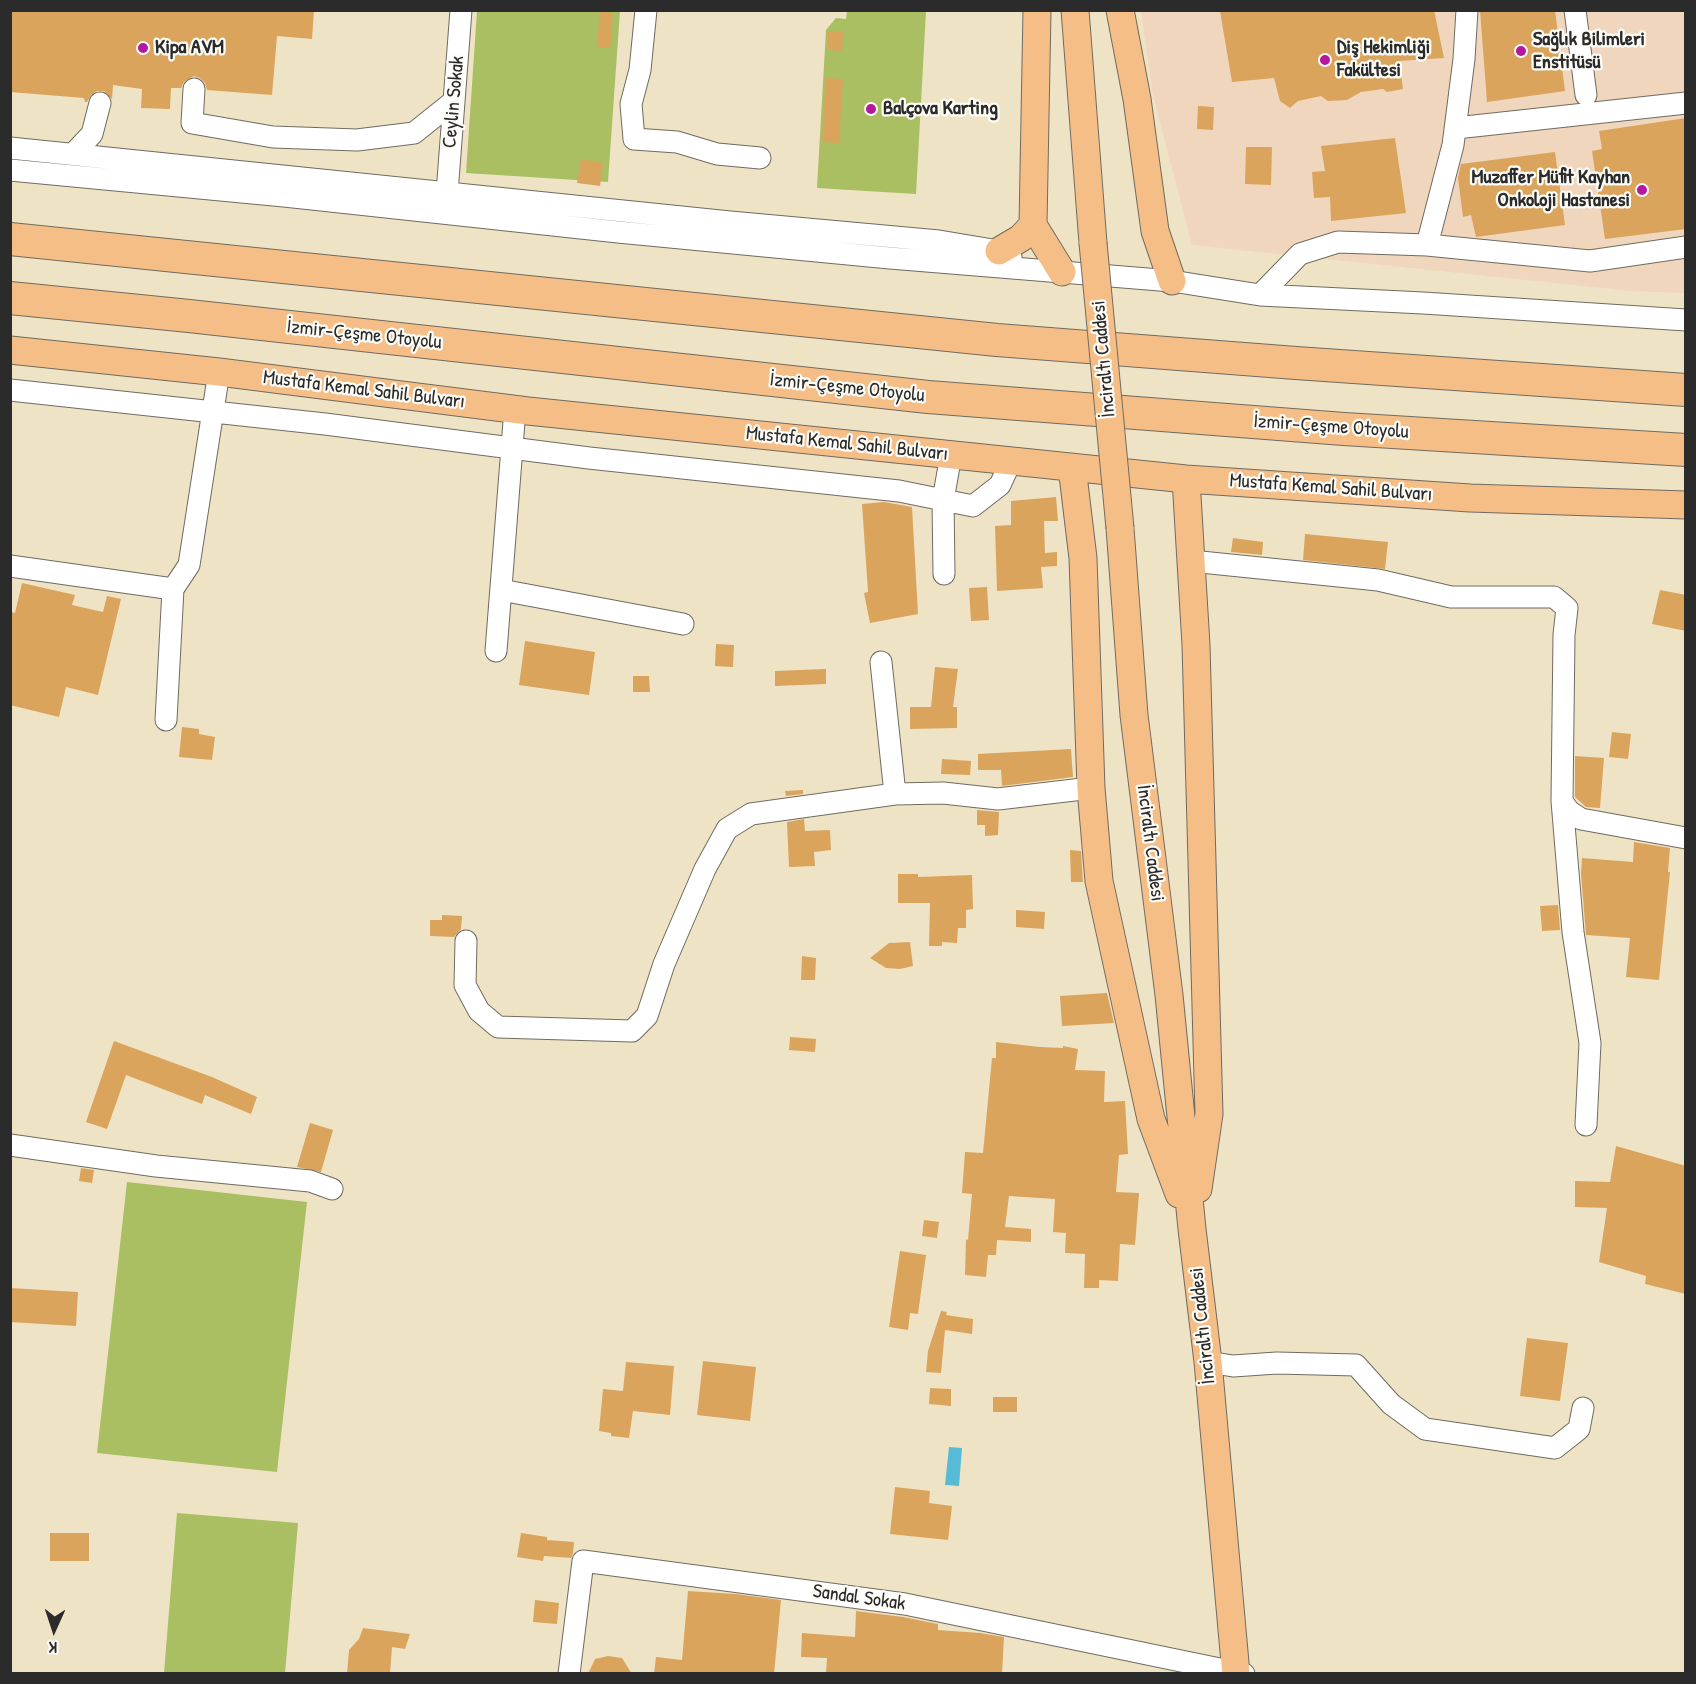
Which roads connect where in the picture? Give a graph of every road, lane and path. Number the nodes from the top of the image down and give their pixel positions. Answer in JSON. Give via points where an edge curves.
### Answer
{"nodes":[{"id":1,"x":461,"y":10,"type":"edge"},
{"id":2,"x":646,"y":10,"type":"edge"},
{"id":3,"x":1037,"y":10,"type":"edge"},
{"id":4,"x":1075,"y":10,"type":"edge"},
{"id":5,"x":1120,"y":10,"type":"edge"},
{"id":6,"x":1467,"y":10,"type":"edge"},
{"id":7,"x":1575,"y":10,"type":"edge"},
{"id":8,"x":194,"y":89,"type":"dead end"},
{"id":9,"x":1586,"y":94,"type":"dead end"},
{"id":10,"x":454,"y":101,"type":"junction"},
{"id":11,"x":100,"y":103,"type":"dead end"},
{"id":12,"x":1686,"y":103,"type":"edge"},
{"id":13,"x":1456,"y":128,"type":"junction"},
{"id":14,"x":10,"y":148,"type":"edge"},
{"id":15,"x":74,"y":153,"type":"junction"},
{"id":16,"x":760,"y":158,"type":"dead end"},
{"id":17,"x":10,"y":170,"type":"edge"},
{"id":18,"x":447,"y":193,"type":"junction"},
{"id":19,"x":1033,"y":225,"type":"junction"},
{"id":20,"x":10,"y":239,"type":"edge"},
{"id":21,"x":1427,"y":245,"type":"junction"},
{"id":22,"x":1686,"y":247,"type":"edge"},
{"id":23,"x":999,"y":251,"type":"junction"},
{"id":24,"x":1050,"y":271,"type":"junction"},
{"id":25,"x":1172,"y":281,"type":"junction"},
{"id":26,"x":1260,"y":295,"type":"junction"},
{"id":27,"x":10,"y":298,"type":"edge"},
{"id":28,"x":1686,"y":320,"type":"edge"},
{"id":29,"x":10,"y":350,"type":"edge"},
{"id":30,"x":219,"y":372,"type":"junction"},
{"id":31,"x":10,"y":390,"type":"edge"},
{"id":32,"x":1686,"y":390,"type":"edge"},
{"id":33,"x":515,"y":409,"type":"junction"},
{"id":34,"x":214,"y":412,"type":"junction"},
{"id":35,"x":512,"y":448,"type":"junction"},
{"id":36,"x":1686,"y":450,"type":"edge"},
{"id":37,"x":951,"y":454,"type":"junction"},
{"id":38,"x":1011,"y":460,"type":"junction"},
{"id":39,"x":1072,"y":467,"type":"junction"},
{"id":40,"x":1186,"y":479,"type":"junction"},
{"id":41,"x":943,"y":500,"type":"junction"},
{"id":42,"x":1686,"y":505,"type":"edge"},
{"id":43,"x":1191,"y":561,"type":"junction"},
{"id":44,"x":10,"y":566,"type":"edge"},
{"id":45,"x":944,"y":574,"type":"dead end"},
{"id":46,"x":173,"y":589,"type":"junction"},
{"id":47,"x":501,"y":590,"type":"junction"},
{"id":48,"x":683,"y":624,"type":"dead end"},
{"id":49,"x":496,"y":651,"type":"dead end"},
{"id":50,"x":881,"y":662,"type":"dead end"},
{"id":51,"x":166,"y":720,"type":"dead end"},
{"id":52,"x":1091,"y":788,"type":"junction"},
{"id":53,"x":895,"y":794,"type":"junction"},
{"id":54,"x":1562,"y":801,"type":"junction"},
{"id":55,"x":1686,"y":838,"type":"edge"},
{"id":56,"x":466,"y":941,"type":"dead end"},
{"id":57,"x":1586,"y":1125,"type":"dead end"},
{"id":58,"x":10,"y":1145,"type":"edge"},
{"id":59,"x":332,"y":1189,"type":"dead end"},
{"id":60,"x":1192,"y":1229,"type":"junction"},
{"id":61,"x":1208,"y":1362,"type":"junction"},
{"id":62,"x":1583,"y":1408,"type":"dead end"},
{"id":63,"x":1238,"y":1672,"type":"edge"},
{"id":64,"x":569,"y":1674,"type":"edge"}],
"edges":[{"from":1,"to":10,"type":"street","name":"Ceylin Sokak"},
{"from":2,"to":16,"type":"street","via":[[640,70],[631,104],[634,139],[677,142],[717,154]]},
{"from":3,"to":19,"type":"main road"},
{"from":4,"to":60,"type":"main road","name":"İnciraltı Caddesi","bridge":true,"via":[[1134,715],[1169,995]]},
{"from":5,"to":25,"type":"main road","via":[[1155,231]]},
{"from":6,"to":13,"type":"street"},
{"from":7,"to":9,"type":"street"},
{"from":8,"to":10,"type":"street","via":[[192,123],[273,137],[357,140],[414,133]]},
{"from":10,"to":18,"type":"street","name":"Ceylin Sokak"},
{"from":11,"to":15,"type":"street","via":[[92,134]]},
{"from":12,"to":13,"type":"street"},
{"from":13,"to":21,"type":"street"},
{"from":14,"to":15,"type":"street"},
{"from":15,"to":18,"type":"street"},
{"from":17,"to":24,"type":"street"},
{"from":18,"to":23,"type":"street","via":[[939,241]]},
{"from":19,"to":23,"type":"main road","via":[[1021,238]]},
{"from":19,"to":24,"type":"main road"},
{"from":20,"to":32,"type":"highway","via":[[997,340]]},
{"from":21,"to":22,"type":"street","via":[[1590,261]]},
{"from":21,"to":26,"type":"street","via":[[1338,242],[1311,250],[1300,254]]},
{"from":23,"to":24,"type":"street"},
{"from":24,"to":25,"type":"street"},
{"from":25,"to":26,"type":"street"},
{"from":26,"to":28,"type":"street"},
{"from":27,"to":36,"type":"highway","name":"İzmir-Çeşme Otoyolu","via":[[928,397]]},
{"from":29,"to":30,"type":"main road","name":"Mustafa Kemal Sahil Bulvarı"},
{"from":30,"to":33,"type":"main road","name":"Mustafa Kemal Sahil Bulvarı"},
{"from":30,"to":34,"type":"street"},
{"from":31,"to":34,"type":"street"},
{"from":33,"to":35,"type":"street"},
{"from":33,"to":37,"type":"main road","name":"Mustafa Kemal Sahil Bulvarı"},
{"from":34,"to":35,"type":"street"},
{"from":34,"to":46,"type":"street","via":[[189,565]]},
{"from":35,"to":41,"type":"street"},
{"from":35,"to":47,"type":"street"},
{"from":37,"to":38,"type":"main road","name":"Mustafa Kemal Sahil Bulvarı"},
{"from":37,"to":41,"type":"street"},
{"from":38,"to":39,"type":"main road","name":"Mustafa Kemal Sahil Bulvarı"},
{"from":38,"to":41,"type":"street","via":[[1000,485],[973,506]]},
{"from":39,"to":40,"type":"main road","name":"Mustafa Kemal Sahil Bulvarı"},
{"from":39,"to":52,"type":"main road","via":[[1083,558]]},
{"from":40,"to":42,"type":"main road","name":"Mustafa Kemal Sahil Bulvarı","via":[[1470,498]]},
{"from":40,"to":43,"type":"main road"},
{"from":41,"to":45,"type":"street"},
{"from":43,"to":54,"type":"street","via":[[1378,580],[1451,597],[1554,597],[1567,608]]},
{"from":43,"to":60,"type":"main road","via":[[1209,1114]]},
{"from":44,"to":46,"type":"street"},
{"from":46,"to":51,"type":"street"},
{"from":47,"to":48,"type":"street"},
{"from":47,"to":49,"type":"street"},
{"from":50,"to":53,"type":"street"},
{"from":52,"to":53,"type":"street","via":[[998,799],[943,793]]},
{"from":52,"to":60,"type":"main road","via":[[1099,881],[1151,1119]]},
{"from":53,"to":56,"type":"street","via":[[751,814],[727,829],[695,890],[647,1016],[632,1031],[498,1027],[479,1011],[465,985]]},
{"from":54,"to":55,"type":"street","via":[[1581,819]]},
{"from":54,"to":57,"type":"street","via":[[1573,932],[1590,1043]]},
{"from":58,"to":59,"type":"street","via":[[156,1166],[310,1180]]},
{"from":60,"to":61,"type":"main road","name":"İnciraltı Caddesi"},
{"from":61,"to":62,"type":"street","via":[[1233,1366],[1356,1365],[1391,1404],[1425,1429],[1555,1448],[1580,1429]]},
{"from":61,"to":63,"type":"main road","name":"İnciraltı Caddesi"},
{"from":63,"to":64,"type":"street","name":"Sandal Sokak","via":[[905,1604],[583,1561]]}]}
